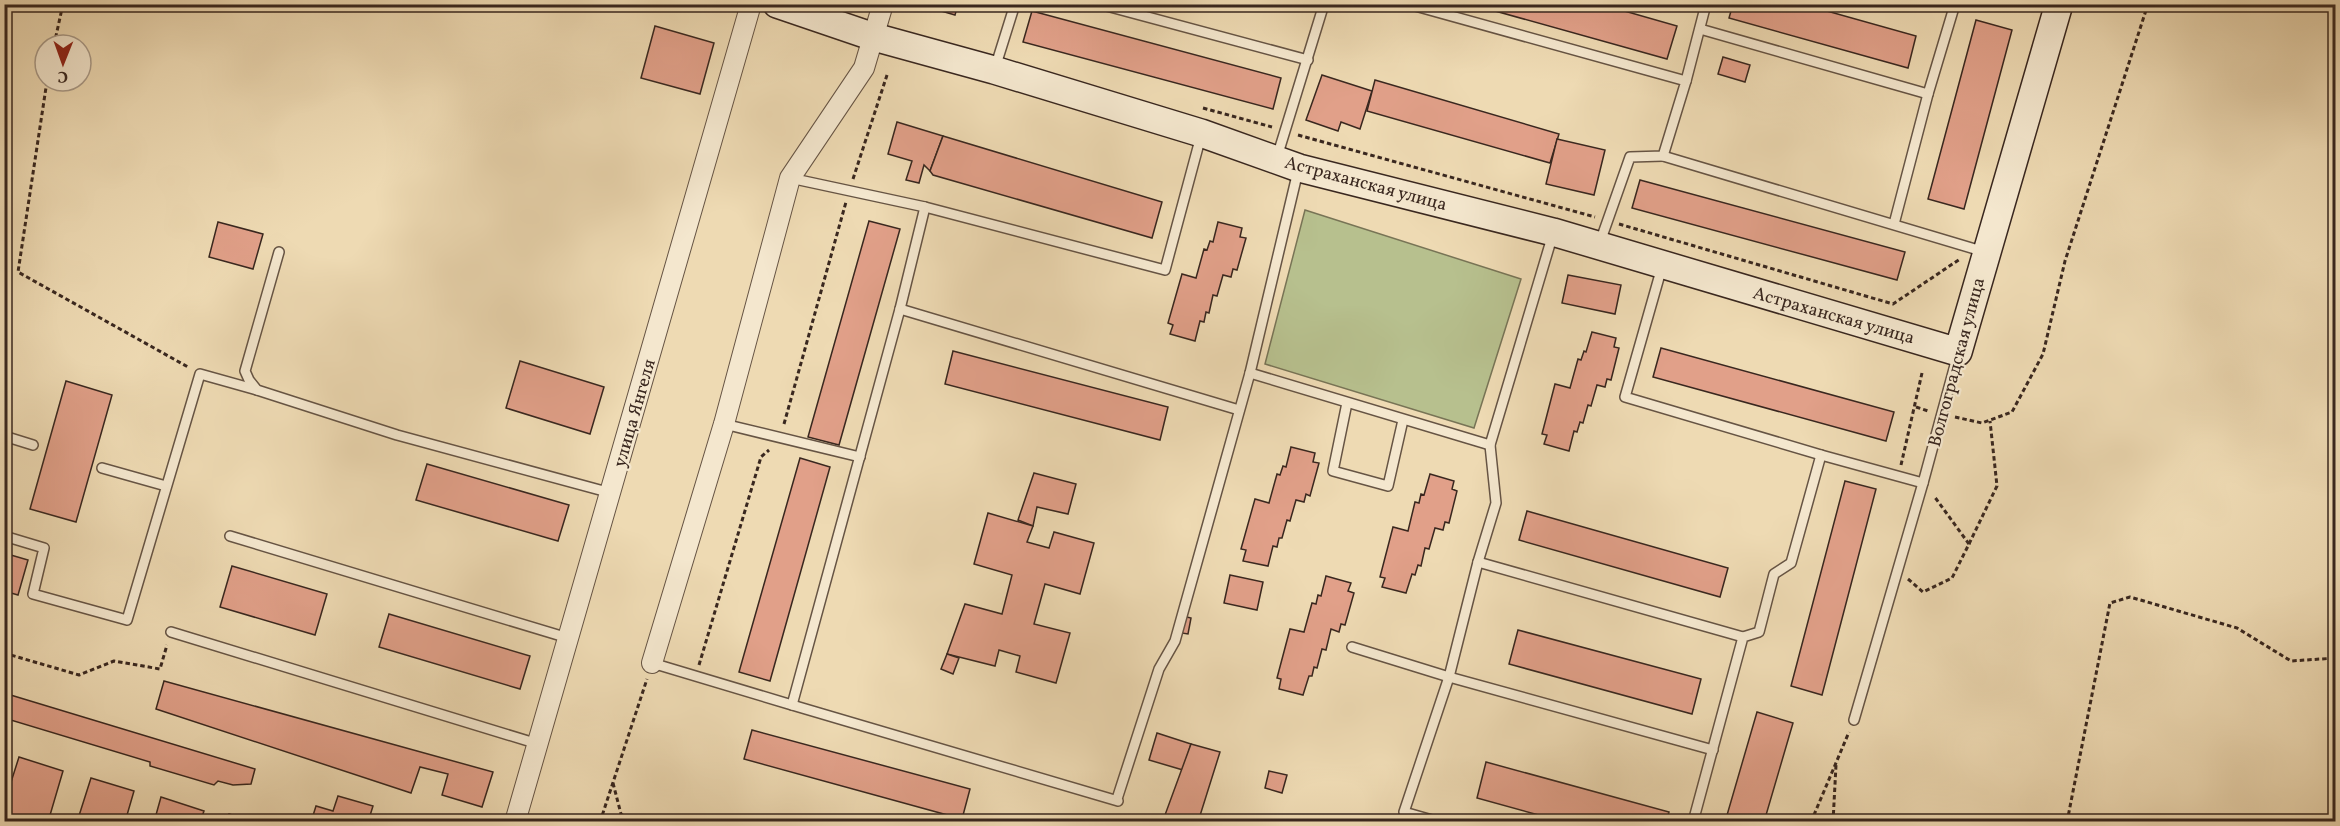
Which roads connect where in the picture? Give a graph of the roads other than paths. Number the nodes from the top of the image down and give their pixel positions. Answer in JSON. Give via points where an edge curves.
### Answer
{"nodes":[{"id":1,"x":751,"y":4,"type":"edge"},
{"id":2,"x":777,"y":4,"type":"edge"},
{"id":3,"x":883,"y":4,"type":"edge"},
{"id":4,"x":1015,"y":4,"type":"edge"},
{"id":5,"x":1099,"y":4,"type":"edge"},
{"id":6,"x":1324,"y":4,"type":"edge"},
{"id":7,"x":1408,"y":4,"type":"edge"},
{"id":8,"x":1706,"y":4,"type":"edge"},
{"id":9,"x":1955,"y":4,"type":"edge"},
{"id":10,"x":2059,"y":4,"type":"edge"},
{"id":11,"x":1700,"y":29,"type":"junction"},
{"id":12,"x":874,"y":37,"type":"junction"},
{"id":13,"x":1308,"y":60,"type":"junction"},
{"id":14,"x":994,"y":70,"type":"junction"},
{"id":15,"x":1686,"y":81,"type":"junction"},
{"id":16,"x":1928,"y":94,"type":"junction"},
{"id":17,"x":1202,"y":133,"type":"junction"},
{"id":18,"x":1663,"y":156,"type":"junction"},
{"id":19,"x":1288,"y":163,"type":"junction"},
{"id":20,"x":790,"y":178,"type":"junction"},
{"id":21,"x":925,"y":207,"type":"junction"},
{"id":22,"x":1894,"y":224,"type":"junction"},
{"id":23,"x":1553,"y":232,"type":"junction"},
{"id":24,"x":1599,"y":247,"type":"junction"},
{"id":25,"x":1977,"y":249,"type":"junction"},
{"id":26,"x":279,"y":252,"type":"dead end"},
{"id":27,"x":1662,"y":264,"type":"junction"},
{"id":28,"x":900,"y":309,"type":"junction"},
{"id":29,"x":1958,"y":351,"type":"junction"},
{"id":30,"x":1250,"y":373,"type":"junction"},
{"id":31,"x":257,"y":390,"type":"junction"},
{"id":32,"x":1347,"y":404,"type":"junction"},
{"id":33,"x":1239,"y":410,"type":"junction"},
{"id":34,"x":1403,"y":420,"type":"junction"},
{"id":35,"x":724,"y":424,"type":"junction"},
{"id":36,"x":4,"y":436,"type":"edge"},
{"id":37,"x":33,"y":445,"type":"dead end"},
{"id":38,"x":1490,"y":445,"type":"junction"},
{"id":39,"x":1821,"y":455,"type":"junction"},
{"id":40,"x":860,"y":457,"type":"junction"},
{"id":41,"x":102,"y":468,"type":"dead end"},
{"id":42,"x":1923,"y":483,"type":"junction"},
{"id":43,"x":166,"y":486,"type":"junction"},
{"id":44,"x":611,"y":493,"type":"junction"},
{"id":45,"x":4,"y":536,"type":"edge"},
{"id":46,"x":230,"y":536,"type":"dead end"},
{"id":47,"x":1478,"y":562,"type":"junction"},
{"id":48,"x":171,"y":632,"type":"road end"},
{"id":49,"x":568,"y":638,"type":"junction"},
{"id":50,"x":1743,"y":638,"type":"junction"},
{"id":51,"x":1352,"y":647,"type":"dead end"},
{"id":52,"x":652,"y":663,"type":"joint"},
{"id":53,"x":1449,"y":677,"type":"junction"},
{"id":54,"x":792,"y":705,"type":"junction"},
{"id":55,"x":1854,"y":720,"type":"road end"},
{"id":56,"x":537,"y":744,"type":"junction"},
{"id":57,"x":1713,"y":750,"type":"junction"},
{"id":58,"x":1405,"y":817,"type":"edge"},
{"id":59,"x":515,"y":822,"type":"edge"},
{"id":60,"x":1439,"y":822,"type":"edge"},
{"id":61,"x":1693,"y":822,"type":"edge"}],
"edges":[{"from":1,"to":44,"type":"street","name":"улица Янгеля"},
{"from":2,"to":12,"type":"street","name":"Астраханская улица"},
{"from":3,"to":12,"type":"street"},
{"from":4,"to":14,"type":"lane"},
{"from":5,"to":13,"type":"lane"},
{"from":6,"to":13,"type":"lane"},
{"from":7,"to":15,"type":"lane"},
{"from":8,"to":11,"type":"lane"},
{"from":9,"to":16,"type":"lane"},
{"from":10,"to":25,"type":"street","name":"Волгоградская улица"},
{"from":11,"to":15,"type":"lane"},
{"from":11,"to":16,"type":"lane"},
{"from":12,"to":14,"type":"street","name":"Астраханская улица"},
{"from":12,"to":20,"type":"street","via":[[864,68]]},
{"from":13,"to":19,"type":"lane","via":[[1286,131]]},
{"from":14,"to":17,"type":"street","name":"Астраханская улица"},
{"from":15,"to":18,"type":"lane"},
{"from":16,"to":22,"type":"lane"},
{"from":17,"to":19,"type":"street","name":"Астраханская улица"},
{"from":17,"to":21,"type":"lane","via":[[1165,270]]},
{"from":18,"to":22,"type":"lane"},
{"from":18,"to":24,"type":"lane","via":[[1630,157]]},
{"from":19,"to":23,"type":"street","name":"Астраханская улица"},
{"from":19,"to":30,"type":"lane"},
{"from":20,"to":21,"type":"lane"},
{"from":20,"to":35,"type":"street"},
{"from":21,"to":28,"type":"lane"},
{"from":22,"to":25,"type":"lane"},
{"from":23,"to":24,"type":"street","name":"Астраханская улица"},
{"from":23,"to":38,"type":"lane"},
{"from":24,"to":27,"type":"street","name":"Астраханская улица"},
{"from":25,"to":29,"type":"street","name":"Волгоградская улица"},
{"from":26,"to":31,"type":"lane","via":[[245,371]]},
{"from":27,"to":29,"type":"street","name":"Астраханская улица"},
{"from":27,"to":39,"type":"lane","via":[[1625,397]]},
{"from":28,"to":33,"type":"lane"},
{"from":28,"to":40,"type":"lane"},
{"from":29,"to":42,"type":"lane","name":"Волгоградская улица"},
{"from":30,"to":32,"type":"lane"},
{"from":30,"to":33,"type":"lane"},
{"from":31,"to":43,"type":"lane","via":[[200,374]]},
{"from":31,"to":44,"type":"lane","via":[[398,435]]},
{"from":32,"to":34,"type":"lane"},
{"from":32,"to":34,"type":"lane","via":[[1333,471],[1388,486]]},
{"from":33,"to":54,"type":"lane","via":[[1175,641],[1160,669],[1118,800]]},
{"from":34,"to":38,"type":"lane"},
{"from":35,"to":40,"type":"lane"},
{"from":35,"to":52,"type":"street"},
{"from":36,"to":37,"type":"lane"},
{"from":38,"to":47,"type":"lane","via":[[1496,503]]},
{"from":39,"to":42,"type":"lane"},
{"from":39,"to":50,"type":"lane","via":[[1791,563],[1774,574],[1759,632]]},
{"from":40,"to":54,"type":"lane"},
{"from":41,"to":43,"type":"lane"},
{"from":42,"to":55,"type":"lane","name":"Волгоградская улица"},
{"from":43,"to":45,"type":"lane","via":[[127,620],[33,594],[44,548]]},
{"from":44,"to":49,"type":"street","name":"улица Янгеля"},
{"from":46,"to":49,"type":"lane"},
{"from":47,"to":50,"type":"lane"},
{"from":47,"to":53,"type":"lane"},
{"from":48,"to":56,"type":"lane"},
{"from":49,"to":56,"type":"street","name":"улица Янгеля"},
{"from":50,"to":57,"type":"lane"},
{"from":51,"to":53,"type":"lane"},
{"from":52,"to":54,"type":"lane"},
{"from":53,"to":57,"type":"lane"},
{"from":53,"to":58,"type":"lane"},
{"from":56,"to":59,"type":"street","name":"улица Янгеля"},
{"from":57,"to":61,"type":"lane"},
{"from":58,"to":60,"type":"lane"}]}
